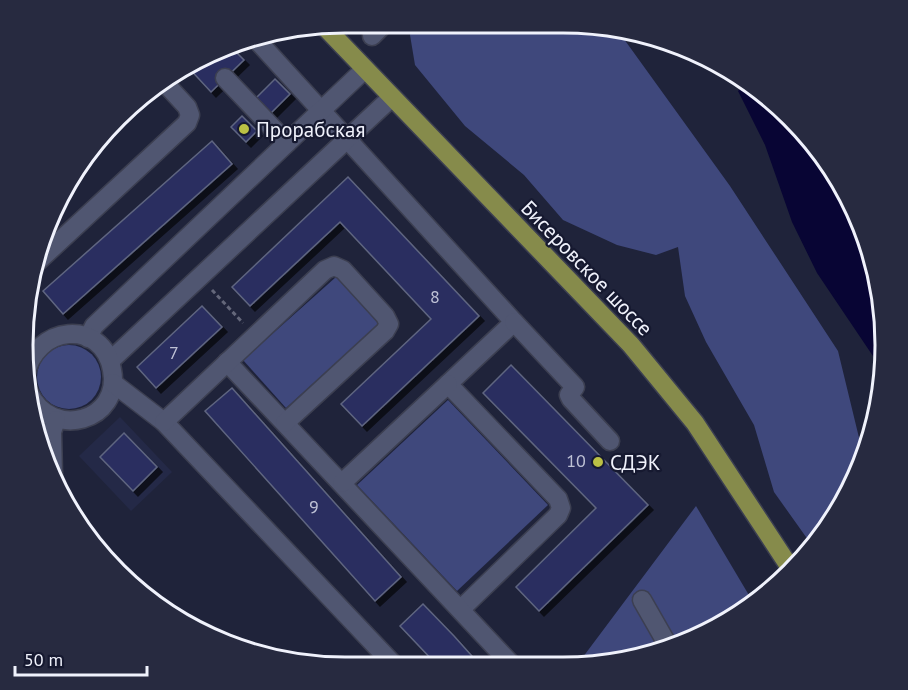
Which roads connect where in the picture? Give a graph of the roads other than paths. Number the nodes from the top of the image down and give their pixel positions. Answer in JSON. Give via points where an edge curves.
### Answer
{"nodes":[{"id":1,"x":375,"y":33,"type":"edge"},
{"id":2,"x":331,"y":34,"type":"edge"},
{"id":3,"x":372,"y":36,"type":"dead end"},
{"id":4,"x":261,"y":45,"type":"edge"},
{"id":5,"x":365,"y":69,"type":"junction"},
{"id":6,"x":225,"y":78,"type":"dead end"},
{"id":7,"x":169,"y":88,"type":"edge"},
{"id":8,"x":391,"y":98,"type":"junction"},
{"id":9,"x":323,"y":110,"type":"junction"},
{"id":10,"x":347,"y":140,"type":"junction"},
{"id":11,"x":287,"y":143,"type":"junction"},
{"id":12,"x":48,"y":252,"type":"edge"},
{"id":13,"x":514,"y":322,"type":"junction"},
{"id":14,"x":87,"y":338,"type":"junction"},
{"id":15,"x":33,"y":347,"type":"edge"},
{"id":16,"x":110,"y":361,"type":"junction"},
{"id":17,"x":227,"y":362,"type":"junction"},
{"id":18,"x":113,"y":383,"type":"junction"},
{"id":19,"x":448,"y":384,"type":"junction"},
{"id":20,"x":40,"y":409,"type":"edge"},
{"id":21,"x":164,"y":422,"type":"junction"},
{"id":22,"x":285,"y":423,"type":"junction"},
{"id":23,"x":49,"y":429,"type":"edge"},
{"id":24,"x":610,"y":441,"type":"dead end"},
{"id":25,"x":50,"y":446,"type":"edge"},
{"id":26,"x":342,"y":483,"type":"junction"},
{"id":27,"x":787,"y":563,"type":"edge"},
{"id":28,"x":642,"y":600,"type":"dead end"},
{"id":29,"x":461,"y":609,"type":"junction"},
{"id":30,"x":665,"y":639,"type":"edge"},
{"id":31,"x":386,"y":657,"type":"edge"},
{"id":32,"x":505,"y":657,"type":"edge"}],
"edges":[{"from":1,"to":3,"type":"lane"},
{"from":2,"to":5,"type":"main road","name":"Бисеровское шоссе"},
{"from":4,"to":9,"type":"lane"},
{"from":5,"to":8,"type":"main road","name":"Бисеровское шоссе"},
{"from":5,"to":9,"type":"lane"},
{"from":6,"to":11,"type":"lane"},
{"from":7,"to":12,"type":"lane","via":[[187,107],[187,123]]},
{"from":8,"to":10,"type":"lane"},
{"from":8,"to":27,"type":"main road","name":"Бисеровское шоссе","via":[[631,345],[695,423]]},
{"from":9,"to":10,"type":"lane"},
{"from":9,"to":11,"type":"lane"},
{"from":10,"to":13,"type":"lane"},
{"from":10,"to":16,"type":"lane"},
{"from":11,"to":14,"type":"lane","via":[[94,326]]},
{"from":13,"to":19,"type":"lane"},
{"from":13,"to":24,"type":"lane","via":[[575,387],[569,394],[571,399]]},
{"from":14,"to":15,"type":"lane","via":[[59,335]]},
{"from":14,"to":16,"type":"lane","via":[[101,347]]},
{"from":16,"to":18,"type":"lane"},
{"from":17,"to":21,"type":"lane"},
{"from":17,"to":22,"type":"lane"},
{"from":17,"to":22,"type":"lane","via":[[325,270],[334,266],[350,278],[389,324]]},
{"from":18,"to":21,"type":"lane"},
{"from":18,"to":23,"type":"lane","via":[[103,406],[93,414]]},
{"from":19,"to":26,"type":"lane"},
{"from":19,"to":29,"type":"lane","via":[[558,499],[561,508]]},
{"from":20,"to":23,"type":"lane"},
{"from":21,"to":31,"type":"lane"},
{"from":22,"to":26,"type":"lane"},
{"from":23,"to":25,"type":"lane"},
{"from":26,"to":29,"type":"lane"},
{"from":28,"to":30,"type":"lane"},
{"from":29,"to":32,"type":"lane"}]}
